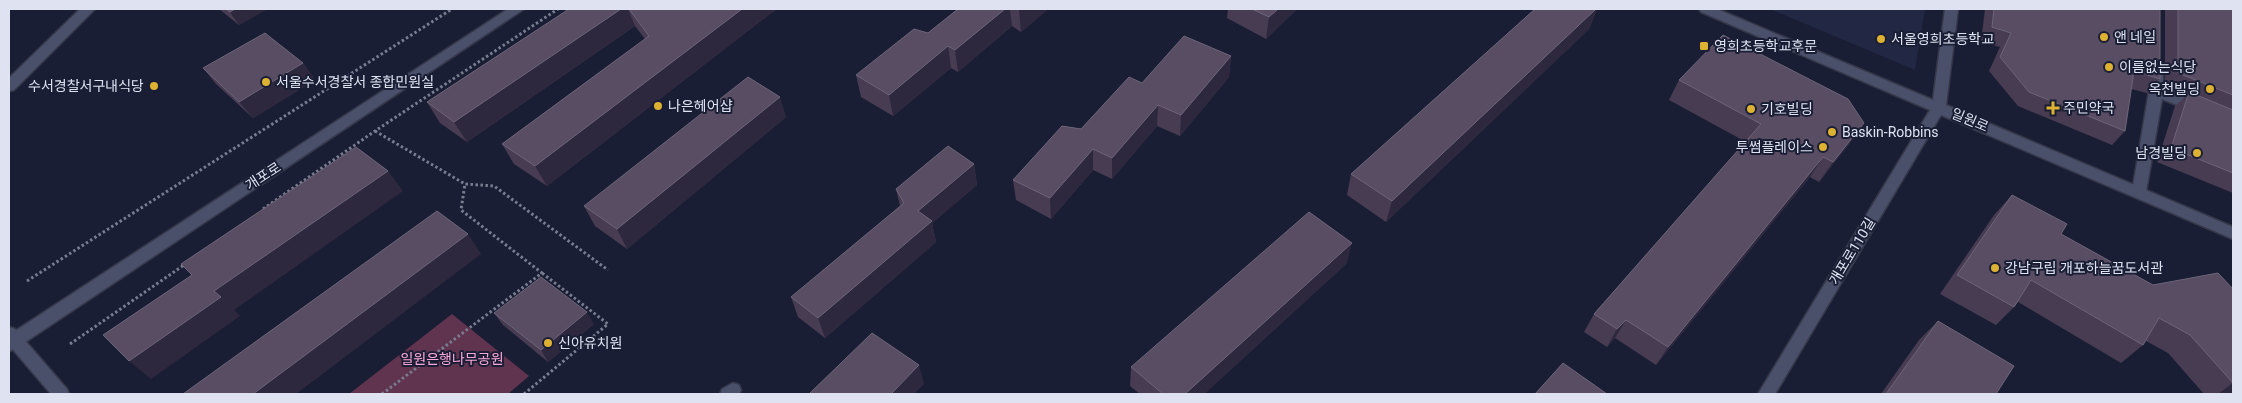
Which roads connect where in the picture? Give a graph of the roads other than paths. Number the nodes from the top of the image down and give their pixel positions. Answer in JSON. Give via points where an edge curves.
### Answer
{"nodes":[{"id":1,"x":88,"y":9,"type":"edge"},
{"id":2,"x":516,"y":9,"type":"edge"},
{"id":3,"x":1706,"y":9,"type":"edge"},
{"id":4,"x":1952,"y":9,"type":"edge"},
{"id":5,"x":2156,"y":54,"type":"edge"},
{"id":6,"x":9,"y":86,"type":"edge"},
{"id":7,"x":2156,"y":91,"type":"junction"},
{"id":8,"x":1939,"y":107,"type":"junction"},
{"id":9,"x":2233,"y":123,"type":"edge"},
{"id":10,"x":2139,"y":192,"type":"junction"},
{"id":11,"x":2233,"y":233,"type":"edge"},
{"id":12,"x":11,"y":340,"type":"edge"},
{"id":13,"x":61,"y":394,"type":"edge"},
{"id":14,"x":1766,"y":394,"type":"edge"}],
"edges":[{"from":1,"to":6,"type":"street"},
{"from":2,"to":12,"type":"street","name":"개포로"},
{"from":3,"to":8,"type":"street","name":"일원로"},
{"from":4,"to":8,"type":"street"},
{"from":5,"to":7,"type":"street"},
{"from":7,"to":9,"type":"street"},
{"from":7,"to":10,"type":"street"},
{"from":8,"to":10,"type":"street","name":"일원로"},
{"from":8,"to":14,"type":"street","name":"개포로110길"},
{"from":10,"to":11,"type":"street","name":"일원로"},
{"from":12,"to":13,"type":"street"}]}
